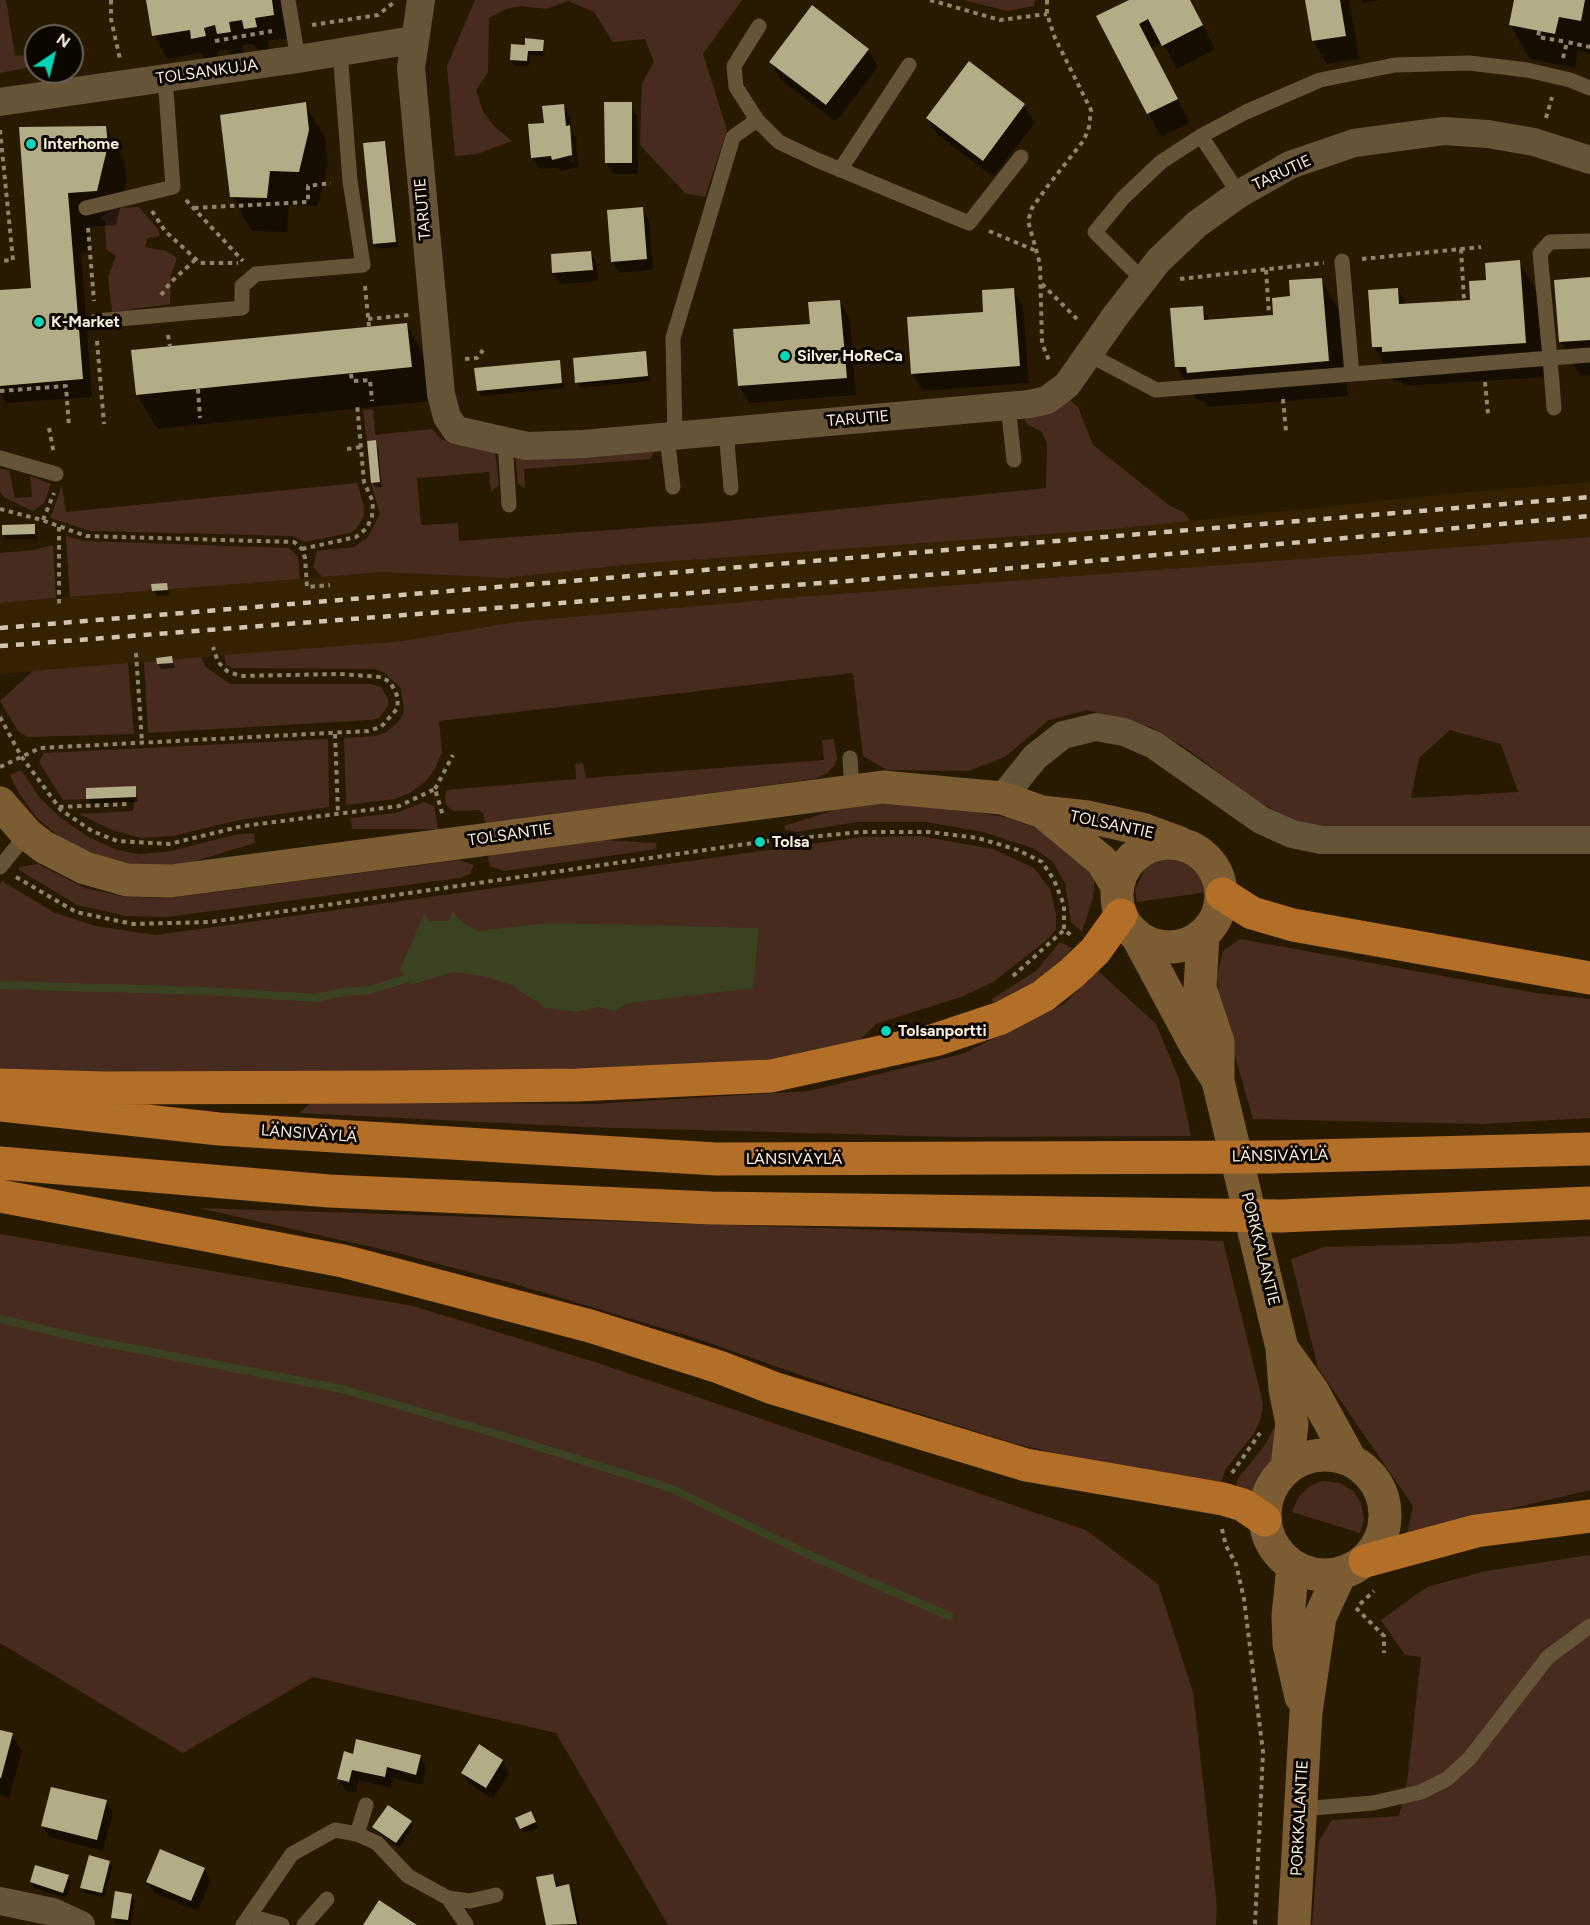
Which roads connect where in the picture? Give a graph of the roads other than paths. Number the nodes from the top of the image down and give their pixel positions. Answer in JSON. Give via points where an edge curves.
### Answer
{"nodes":[{"id":1,"x":288,"y":0,"type":"edge"},
{"id":2,"x":421,"y":0,"type":"edge"},
{"id":3,"x":759,"y":26,"type":"dead end"},
{"id":4,"x":413,"y":40,"type":"junction"},
{"id":5,"x":340,"y":51,"type":"junction"},
{"id":6,"x":298,"y":59,"type":"junction"},
{"id":7,"x":909,"y":65,"type":"dead end"},
{"id":8,"x":84,"y":75,"type":"edge"},
{"id":9,"x":165,"y":77,"type":"junction"},
{"id":10,"x":48,"y":84,"type":"edge"},
{"id":11,"x":1590,"y":88,"type":"edge"},
{"id":12,"x":0,"y":102,"type":"edge"},
{"id":13,"x":757,"y":120,"type":"junction"},
{"id":14,"x":1201,"y":136,"type":"junction"},
{"id":15,"x":1021,"y":157,"type":"dead end"},
{"id":16,"x":1590,"y":160,"type":"edge"},
{"id":17,"x":840,"y":170,"type":"junction"},
{"id":18,"x":1239,"y":194,"type":"junction"},
{"id":19,"x":86,"y":208,"type":"dead end"},
{"id":20,"x":1590,"y":241,"type":"edge"},
{"id":21,"x":1342,"y":261,"type":"road end"},
{"id":22,"x":1143,"y":280,"type":"junction"},
{"id":23,"x":96,"y":321,"type":"dead end"},
{"id":24,"x":1087,"y":341,"type":"junction"},
{"id":25,"x":1590,"y":355,"type":"edge"},
{"id":26,"x":1550,"y":358,"type":"junction"},
{"id":27,"x":1352,"y":374,"type":"junction"},
{"id":28,"x":1008,"y":406,"type":"junction"},
{"id":29,"x":1554,"y":408,"type":"dead end"},
{"id":30,"x":726,"y":431,"type":"junction"},
{"id":31,"x":671,"y":436,"type":"junction"},
{"id":32,"x":505,"y":441,"type":"junction"},
{"id":33,"x":0,"y":458,"type":"edge"},
{"id":34,"x":1014,"y":460,"type":"dead end"},
{"id":35,"x":56,"y":474,"type":"dead end"},
{"id":36,"x":673,"y":487,"type":"dead end"},
{"id":37,"x":731,"y":488,"type":"dead end"},
{"id":38,"x":509,"y":505,"type":"dead end"},
{"id":39,"x":1002,"y":798,"type":"junction"},
{"id":40,"x":0,"y":802,"type":"edge"},
{"id":41,"x":1042,"y":812,"type":"junction"},
{"id":42,"x":27,"y":834,"type":"junction"},
{"id":43,"x":1590,"y":840,"type":"edge"},
{"id":44,"x":1180,"y":843,"type":"junction"},
{"id":45,"x":0,"y":866,"type":"edge"},
{"id":46,"x":1222,"y":894,"type":"junction"},
{"id":47,"x":1125,"y":913,"type":"junction"},
{"id":48,"x":1203,"y":936,"type":"junction"},
{"id":49,"x":1590,"y":978,"type":"edge"},
{"id":50,"x":1218,"y":1081,"type":"junction"},
{"id":51,"x":0,"y":1085,"type":"edge"},
{"id":52,"x":0,"y":1105,"type":"edge"},
{"id":53,"x":1590,"y":1149,"type":"edge"},
{"id":54,"x":0,"y":1162,"type":"edge"},
{"id":55,"x":0,"y":1196,"type":"edge"},
{"id":56,"x":1590,"y":1203,"type":"edge"},
{"id":57,"x":1282,"y":1348,"type":"junction"},
{"id":58,"x":1350,"y":1459,"type":"junction"},
{"id":59,"x":1287,"y":1467,"type":"junction"},
{"id":60,"x":1590,"y":1516,"type":"edge"},
{"id":61,"x":1265,"y":1520,"type":"junction"},
{"id":62,"x":1293,"y":1566,"type":"junction"},
{"id":63,"x":1352,"y":1567,"type":"junction"},
{"id":64,"x":1590,"y":1626,"type":"edge"},
{"id":65,"x":1306,"y":1712,"type":"junction"},
{"id":66,"x":366,"y":1805,"type":"dead end"},
{"id":67,"x":1301,"y":1809,"type":"junction"},
{"id":68,"x":357,"y":1834,"type":"junction"},
{"id":69,"x":496,"y":1895,"type":"dead end"},
{"id":70,"x":448,"y":1898,"type":"junction"},
{"id":71,"x":327,"y":1899,"type":"dead end"},
{"id":72,"x":0,"y":1901,"type":"edge"},
{"id":73,"x":246,"y":1920,"type":"edge"},
{"id":74,"x":466,"y":1924,"type":"edge"},
{"id":75,"x":81,"y":1925,"type":"edge"},
{"id":76,"x":282,"y":1925,"type":"edge"},
{"id":77,"x":304,"y":1925,"type":"edge"},
{"id":78,"x":1294,"y":1925,"type":"edge"}],
"edges":[{"from":1,"to":6,"type":"lane"},
{"from":2,"to":4,"type":"street","name":"TARUTIE"},
{"from":3,"to":13,"type":"lane","via":[[734,66],[736,87]]},
{"from":4,"to":5,"type":"street","name":"TOLSANKUJA"},
{"from":4,"to":32,"type":"street","name":"TARUTIE","via":[[411,68],[441,394],[447,417],[456,430]]},
{"from":5,"to":6,"type":"street","name":"TOLSANKUJA"},
{"from":5,"to":23,"type":"lane","via":[[350,181],[363,265],[256,274],[242,286],[242,308]]},
{"from":6,"to":9,"type":"street","name":"TOLSANKUJA"},
{"from":7,"to":17,"type":"lane"},
{"from":8,"to":9,"type":"street","name":"TOLSANKUJA","via":[[126,65]]},
{"from":9,"to":19,"type":"lane","via":[[173,187]]},
{"from":10,"to":12,"type":"street","name":"TOLSANKUJA"},
{"from":11,"to":14,"type":"lane","via":[[1564,78],[1469,63],[1395,65],[1320,80]]},
{"from":13,"to":17,"type":"lane","via":[[779,142]]},
{"from":13,"to":31,"type":"lane","via":[[733,137],[673,338]]},
{"from":14,"to":18,"type":"lane"},
{"from":14,"to":22,"type":"lane","via":[[1161,162],[1095,232]]},
{"from":15,"to":17,"type":"lane","via":[[969,223]]},
{"from":16,"to":18,"type":"street","name":"TARUTIE","via":[[1534,142],[1444,131],[1354,143],[1290,165]]},
{"from":18,"to":22,"type":"street","name":"TARUTIE","via":[[1197,224]]},
{"from":20,"to":26,"type":"lane","via":[[1550,242],[1540,253]]},
{"from":21,"to":27,"type":"lane"},
{"from":22,"to":24,"type":"street","name":"TARUTIE"},
{"from":24,"to":27,"type":"lane","via":[[1156,390]]},
{"from":24,"to":28,"type":"street","name":"TARUTIE","via":[[1067,385],[1047,400]]},
{"from":25,"to":26,"type":"lane"},
{"from":26,"to":27,"type":"lane"},
{"from":26,"to":29,"type":"lane"},
{"from":28,"to":30,"type":"street","name":"TARUTIE"},
{"from":28,"to":34,"type":"lane"},
{"from":30,"to":31,"type":"street","name":"TARUTIE"},
{"from":30,"to":37,"type":"lane"},
{"from":31,"to":32,"type":"street","name":"TARUTIE","via":[[527,446]]},
{"from":31,"to":36,"type":"lane"},
{"from":32,"to":38,"type":"lane"},
{"from":33,"to":35,"type":"lane"},
{"from":39,"to":41,"type":"street","name":"TOLSANTIE"},
{"from":39,"to":42,"type":"street","name":"TOLSANTIE","via":[[883,787],[851,773],[478,840],[171,881],[127,880],[85,868]]},
{"from":39,"to":43,"type":"street","via":[[1035,757],[1063,735],[1096,727],[1124,732],[1154,745],[1261,820],[1292,834],[1321,840]]},
{"from":40,"to":42,"type":"street","name":"TOLSANTIE"},
{"from":41,"to":44,"type":"street","name":"TOLSANTIE","via":[[1134,827]]},
{"from":41,"to":47,"type":"street","name":"TOLSANTIE","via":[[1102,861]]},
{"from":42,"to":45,"type":"lane"},
{"from":44,"to":46,"type":"street","via":[[1205,856],[1216,870]]},
{"from":44,"to":47,"type":"street","via":[[1161,843],[1129,860]]},
{"from":46,"to":48,"type":"street","via":[[1220,912]]},
{"from":46,"to":49,"type":"highway","via":[[1252,913],[1293,925]]},
{"from":47,"to":48,"type":"street","via":[[1155,946],[1173,948]]},
{"from":47,"to":50,"type":"street","name":"PORKKALANTIE"},
{"from":47,"to":51,"type":"highway","via":[[1095,951],[1043,996],[1001,1018],[935,1040],[771,1076],[577,1085],[115,1089]]},
{"from":48,"to":50,"type":"street","name":"PORKKALANTIE","via":[[1200,988],[1218,1042]]},
{"from":50,"to":57,"type":"street","name":"PORKKALANTIE"},
{"from":52,"to":53,"type":"highway","name":"LÄNSIVÄYLÄ","via":[[219,1129],[716,1159],[1270,1157]]},
{"from":54,"to":56,"type":"highway","via":[[329,1191],[711,1208],[1281,1216]]},
{"from":55,"to":61,"type":"highway","via":[[343,1261],[590,1326],[806,1399],[1026,1465],[1223,1499],[1243,1505]]},
{"from":57,"to":58,"type":"street","name":"PORKKALANTIE","via":[[1312,1390]]},
{"from":57,"to":59,"type":"street","name":"PORKKALANTIE","via":[[1292,1424]]},
{"from":58,"to":59,"type":"street","via":[[1317,1455]]},
{"from":58,"to":63,"type":"street","via":[[1367,1470],[1379,1486],[1385,1506],[1385,1526],[1378,1546]]},
{"from":59,"to":61,"type":"street","via":[[1266,1500]]},
{"from":60,"to":63,"type":"highway","via":[[1476,1531]]},
{"from":61,"to":62,"type":"street","via":[[1274,1546]]},
{"from":62,"to":63,"type":"street","via":[[1308,1573]]},
{"from":62,"to":65,"type":"street","name":"PORKKALANTIE","via":[[1289,1644]]},
{"from":63,"to":65,"type":"street","name":"PORKKALANTIE","via":[[1320,1617]]},
{"from":64,"to":67,"type":"lane","via":[[1548,1657],[1469,1759],[1447,1779],[1422,1791],[1373,1803]]},
{"from":65,"to":67,"type":"street","name":"PORKKALANTIE"},
{"from":66,"to":68,"type":"lane"},
{"from":67,"to":78,"type":"street","name":"PORKKALANTIE"},
{"from":68,"to":70,"type":"lane","via":[[377,1843],[408,1876]]},
{"from":68,"to":73,"type":"lane","via":[[335,1830],[292,1854]]},
{"from":69,"to":70,"type":"lane","via":[[470,1901]]},
{"from":70,"to":74,"type":"lane"},
{"from":71,"to":77,"type":"lane"},
{"from":72,"to":75,"type":"street","via":[[53,1912]]},
{"from":73,"to":76,"type":"lane"}]}
